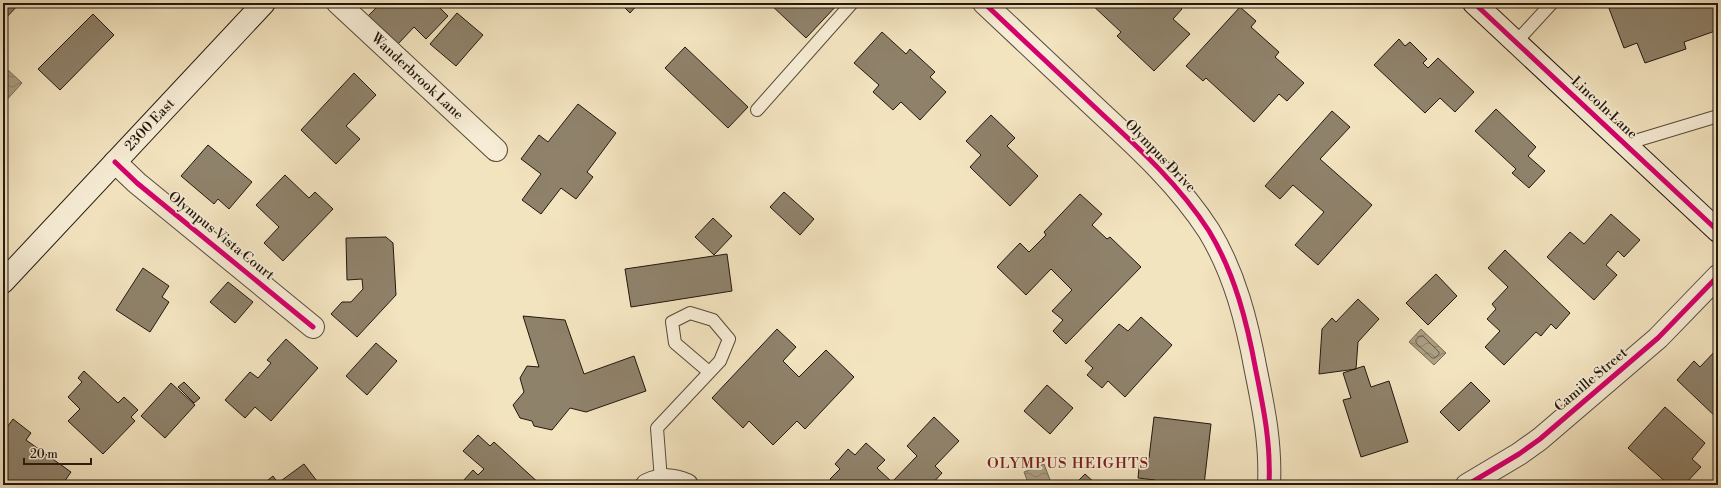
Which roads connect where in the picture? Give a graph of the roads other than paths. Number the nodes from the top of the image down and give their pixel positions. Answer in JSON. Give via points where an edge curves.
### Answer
{"nodes":[{"id":1,"x":264,"y":3,"type":"edge"},
{"id":2,"x":338,"y":3,"type":"edge"},
{"id":3,"x":852,"y":3,"type":"edge"},
{"id":4,"x":984,"y":3,"type":"edge"},
{"id":5,"x":1474,"y":3,"type":"edge"},
{"id":6,"x":1552,"y":3,"type":"edge"},
{"id":7,"x":1516,"y":42,"type":"junction"},
{"id":8,"x":757,"y":110,"type":"dead end"},
{"id":9,"x":1718,"y":116,"type":"edge"},
{"id":10,"x":1625,"y":144,"type":"junction"},
{"id":11,"x":496,"y":150,"type":"dead end"},
{"id":12,"x":115,"y":162,"type":"junction"},
{"id":13,"x":1718,"y":231,"type":"edge"},
{"id":14,"x":1718,"y":276,"type":"edge"},
{"id":15,"x":3,"y":282,"type":"edge"},
{"id":16,"x":313,"y":327,"type":"dead end"},
{"id":17,"x":710,"y":372,"type":"junction"},
{"id":18,"x":654,"y":482,"type":"edge"},
{"id":19,"x":687,"y":485,"type":"edge"},
{"id":20,"x":1269,"y":485,"type":"edge"},
{"id":21,"x":1467,"y":485,"type":"edge"}],
"edges":[{"from":1,"to":12,"type":"street","name":"2300 East"},
{"from":2,"to":11,"type":"street","name":"Wanderbrook Lane"},
{"from":3,"to":8,"type":"lane"},
{"from":4,"to":20,"type":"street","name":"Olympus Drive","via":[[1146,156],[1192,206],[1209,232],[1236,288],[1249,334],[1269,439]]},
{"from":5,"to":7,"type":"street","name":"Lincoln Lane"},
{"from":6,"to":7,"type":"lane"},
{"from":7,"to":10,"type":"street","name":"Lincoln Lane"},
{"from":9,"to":10,"type":"lane"},
{"from":10,"to":13,"type":"street","name":"Lincoln Lane"},
{"from":12,"to":15,"type":"street","name":"2300 East"},
{"from":12,"to":16,"type":"street","name":"Olympus Vista Court","via":[[137,183]]},
{"from":14,"to":21,"type":"street","name":"Camille Street","via":[[1658,338],[1540,439]]},
{"from":17,"to":17,"type":"lane","via":[[720,361],[729,338],[713,320],[690,313],[672,322],[675,343]]},
{"from":17,"to":18,"type":"lane","via":[[657,428]]},
{"from":18,"to":19,"type":"street","via":[[670,479]]}]}
